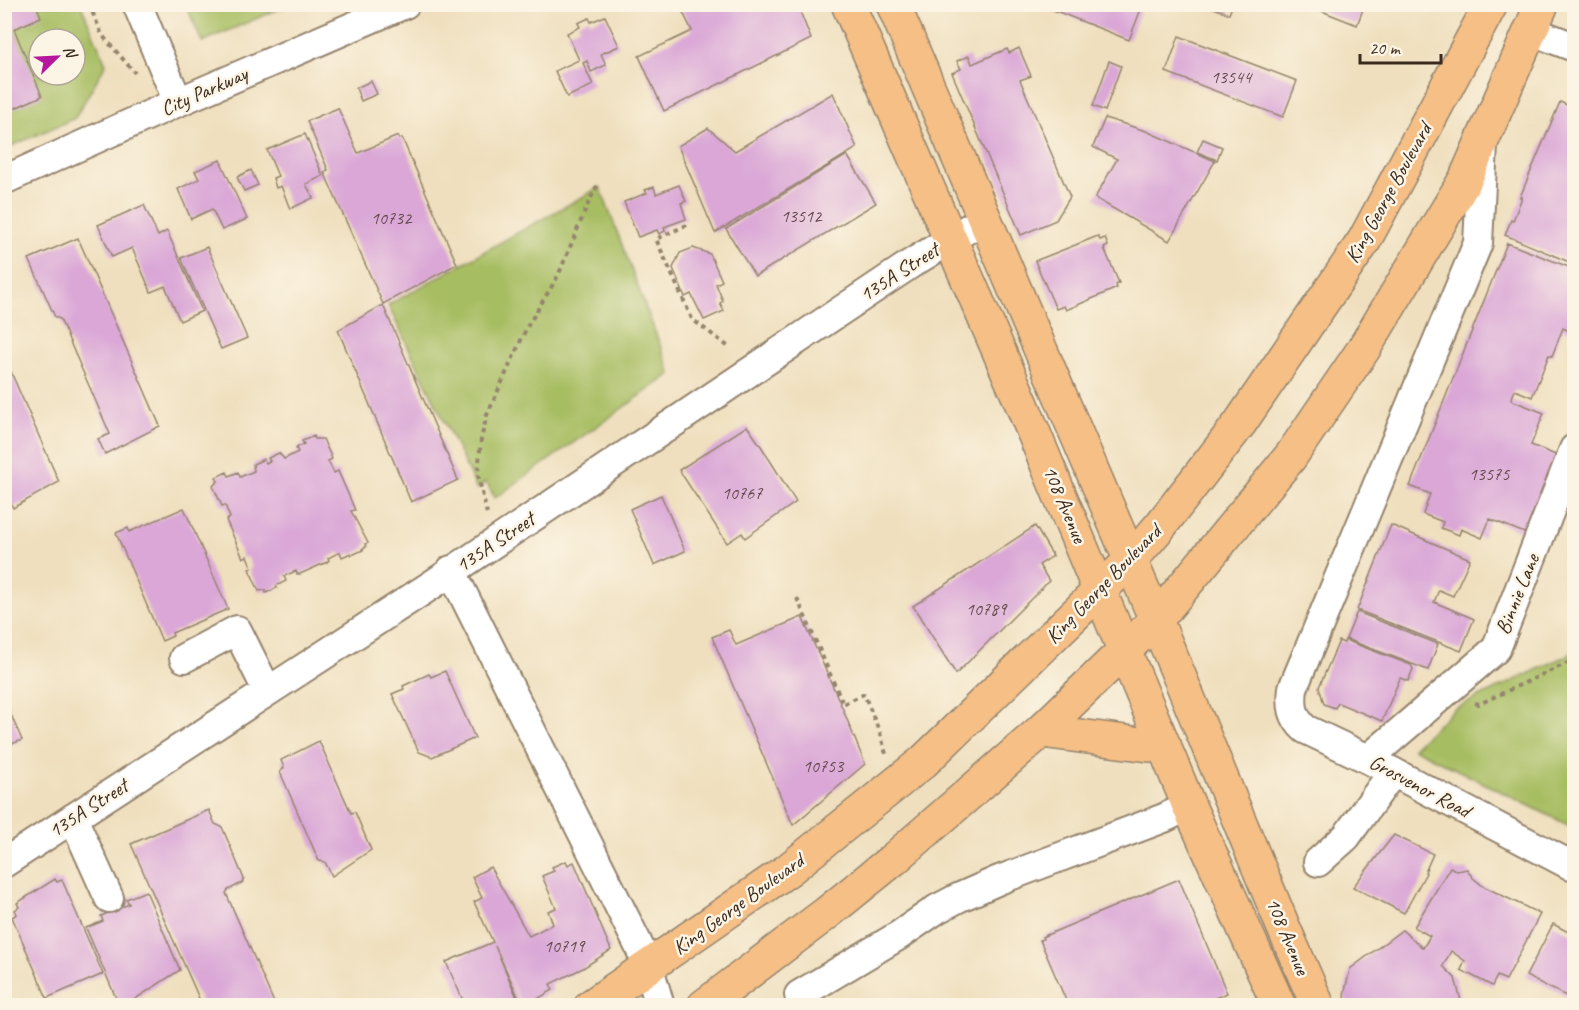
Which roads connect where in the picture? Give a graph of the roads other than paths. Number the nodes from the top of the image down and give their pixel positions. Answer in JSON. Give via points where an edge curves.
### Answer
{"nodes":[{"id":1,"x":137,"y":4,"type":"edge"},
{"id":2,"x":405,"y":4,"type":"edge"},
{"id":3,"x":848,"y":4,"type":"edge"},
{"id":4,"x":893,"y":4,"type":"edge"},
{"id":5,"x":1491,"y":4,"type":"edge"},
{"id":6,"x":1537,"y":18,"type":"edge"},
{"id":7,"x":1575,"y":47,"type":"edge"},
{"id":8,"x":178,"y":102,"type":"junction"},
{"id":9,"x":1484,"y":138,"type":"junction"},
{"id":10,"x":4,"y":180,"type":"edge"},
{"id":11,"x":984,"y":219,"type":"junction"},
{"id":12,"x":950,"y":240,"type":"junction"},
{"id":13,"x":1575,"y":449,"type":"edge"},
{"id":14,"x":1130,"y":561,"type":"junction"},
{"id":15,"x":451,"y":570,"type":"junction"},
{"id":16,"x":1101,"y":590,"type":"junction"},
{"id":17,"x":1156,"y":620,"type":"junction"},
{"id":18,"x":1125,"y":649,"type":"junction"},
{"id":19,"x":184,"y":658,"type":"dead end"},
{"id":20,"x":267,"y":690,"type":"junction"},
{"id":21,"x":1041,"y":731,"type":"junction"},
{"id":22,"x":1165,"y":747,"type":"junction"},
{"id":23,"x":1368,"y":759,"type":"junction"},
{"id":24,"x":1393,"y":772,"type":"junction"},
{"id":25,"x":1189,"y":806,"type":"junction"},
{"id":26,"x":73,"y":818,"type":"junction"},
{"id":27,"x":1318,"y":862,"type":"dead end"},
{"id":28,"x":4,"y":863,"type":"edge"},
{"id":29,"x":1575,"y":867,"type":"edge"},
{"id":30,"x":109,"y":898,"type":"dead end"},
{"id":31,"x":649,"y":968,"type":"junction"},
{"id":32,"x":799,"y":995,"type":"dead end"},
{"id":33,"x":591,"y":1005,"type":"edge"},
{"id":34,"x":660,"y":1005,"type":"edge"},
{"id":35,"x":704,"y":1005,"type":"edge"},
{"id":36,"x":1279,"y":1005,"type":"edge"},
{"id":37,"x":1318,"y":1005,"type":"edge"}],
"edges":[{"from":1,"to":8,"type":"street"},
{"from":2,"to":8,"type":"street","name":"City Parkway"},
{"from":3,"to":12,"type":"main road","name":"108 Avenue"},
{"from":4,"to":11,"type":"main road","name":"108 Avenue"},
{"from":5,"to":14,"type":"main road","name":"King George Boulevard","via":[[1364,241],[1240,423]]},
{"from":6,"to":7,"type":"street"},
{"from":6,"to":9,"type":"main road"},
{"from":8,"to":10,"type":"street","name":"City Parkway"},
{"from":9,"to":17,"type":"main road","via":[[1465,180],[1364,350],[1291,456]]},
{"from":9,"to":23,"type":"street","name":"Grosvenor Road","via":[[1478,243],[1293,688],[1297,722]]},
{"from":11,"to":12,"type":"street","name":"135A Street"},
{"from":11,"to":14,"type":"main road","name":"108 Avenue"},
{"from":12,"to":15,"type":"street","name":"135A Street"},
{"from":12,"to":16,"type":"main road","name":"108 Avenue"},
{"from":13,"to":23,"type":"street","name":"Binnie Lane","via":[[1496,648]]},
{"from":14,"to":16,"type":"main road","name":"King George Boulevard"},
{"from":14,"to":17,"type":"main road","name":"108 Avenue"},
{"from":15,"to":20,"type":"street","name":"135A Street"},
{"from":15,"to":31,"type":"street"},
{"from":16,"to":18,"type":"main road","name":"108 Avenue"},
{"from":16,"to":31,"type":"main road","name":"King George Boulevard","via":[[923,762],[788,870]]},
{"from":17,"to":18,"type":"main road"},
{"from":17,"to":37,"type":"main road","name":"108 Avenue"},
{"from":18,"to":21,"type":"main road"},
{"from":18,"to":22,"type":"main road","name":"108 Avenue"},
{"from":19,"to":20,"type":"street","via":[[237,630]]},
{"from":20,"to":26,"type":"street","name":"135A Street"},
{"from":21,"to":22,"type":"main road"},
{"from":21,"to":35,"type":"main road","via":[[878,872]]},
{"from":22,"to":25,"type":"main road","name":"108 Avenue"},
{"from":23,"to":24,"type":"street","name":"Grosvenor Road"},
{"from":24,"to":27,"type":"street","via":[[1346,837]]},
{"from":24,"to":29,"type":"street","name":"Grosvenor Road"},
{"from":25,"to":32,"type":"street","via":[[958,898]]},
{"from":25,"to":36,"type":"main road","name":"108 Avenue"},
{"from":26,"to":28,"type":"street","name":"135A Street"},
{"from":26,"to":30,"type":"street"},
{"from":31,"to":33,"type":"main road","name":"King George Boulevard"},
{"from":31,"to":34,"type":"street"}]}
